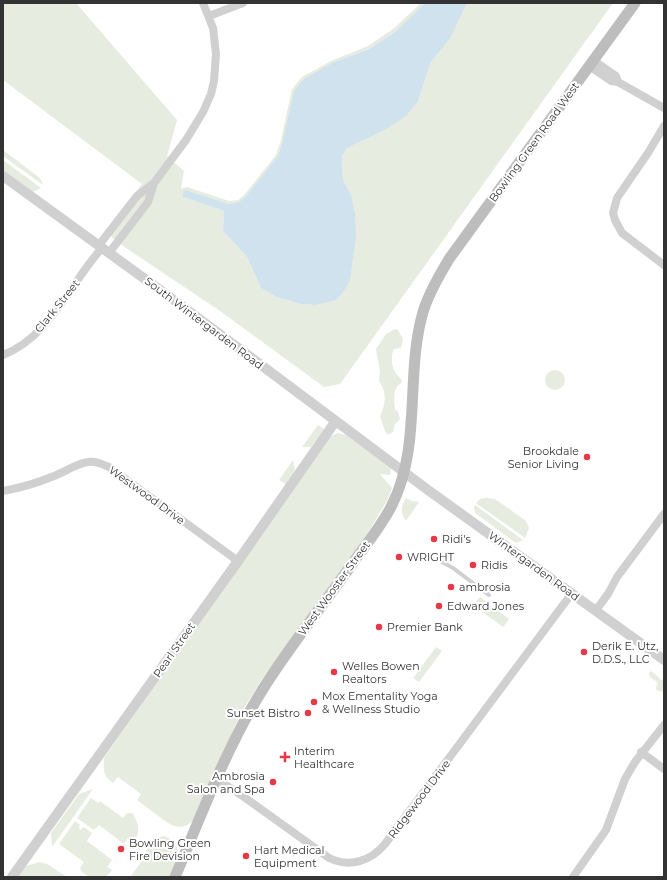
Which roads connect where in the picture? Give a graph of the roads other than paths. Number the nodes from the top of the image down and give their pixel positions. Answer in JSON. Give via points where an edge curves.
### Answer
{"nodes":[{"id":1,"x":203,"y":3,"type":"edge"},
{"id":2,"x":243,"y":3,"type":"edge"},
{"id":3,"x":635,"y":3,"type":"edge"},
{"id":4,"x":209,"y":16,"type":"junction"},
{"id":5,"x":591,"y":63,"type":"junction"},
{"id":6,"x":664,"y":108,"type":"edge"},
{"id":7,"x":664,"y":126,"type":"edge"},
{"id":8,"x":3,"y":176,"type":"edge"},
{"id":9,"x":154,"y":183,"type":"junction"},
{"id":10,"x":103,"y":249,"type":"junction"},
{"id":11,"x":664,"y":265,"type":"edge"},
{"id":12,"x":436,"y":281,"type":"joint"},
{"id":13,"x":3,"y":355,"type":"edge"},
{"id":14,"x":335,"y":422,"type":"junction"},
{"id":15,"x":404,"y":472,"type":"junction"},
{"id":16,"x":3,"y":491,"type":"edge"},
{"id":17,"x":664,"y":514,"type":"edge"},
{"id":18,"x":238,"y":561,"type":"junction"},
{"id":19,"x":442,"y":562,"type":"dead end"},
{"id":20,"x":572,"y":593,"type":"junction"},
{"id":21,"x":489,"y":595,"type":"dead end"},
{"id":22,"x":596,"y":610,"type":"junction"},
{"id":23,"x":664,"y":660,"type":"edge"},
{"id":24,"x":664,"y":716,"type":"edge"},
{"id":25,"x":663,"y":725,"type":"edge"},
{"id":26,"x":641,"y":752,"type":"junction"},
{"id":27,"x":664,"y":769,"type":"edge"},
{"id":28,"x":217,"y":779,"type":"junction"},
{"id":29,"x":12,"y":877,"type":"edge"},
{"id":30,"x":175,"y":877,"type":"edge"},
{"id":31,"x":573,"y":877,"type":"edge"}],
"edges":[{"from":1,"to":4,"type":"street"},
{"from":2,"to":4,"type":"street"},
{"from":3,"to":5,"type":"main road","name":"Bowling Green Road West"},
{"from":4,"to":9,"type":"street","via":[[216,54],[211,94],[197,124]]},
{"from":5,"to":6,"type":"street","via":[[611,81],[618,82]]},
{"from":5,"to":12,"type":"main road","name":"Bowling Green Road West"},
{"from":7,"to":11,"type":"street","via":[[617,198],[614,212],[614,220],[622,233]]},
{"from":8,"to":10,"type":"street","name":"South Wintergarden Road"},
{"from":9,"to":10,"type":"street","via":[[137,196]]},
{"from":9,"to":10,"type":"street","via":[[148,202]]},
{"from":10,"to":13,"type":"street","name":"Clark Street","via":[[40,330],[20,347]]},
{"from":10,"to":14,"type":"street","name":"South Wintergarden Road"},
{"from":12,"to":15,"type":"main road","name":"West Wooster Street","via":[[423,312],[419,331],[412,417]]},
{"from":14,"to":15,"type":"street","name":"South Wintergarden Road"},
{"from":14,"to":18,"type":"street","name":"Pearl Street"},
{"from":15,"to":20,"type":"street","name":"Wintergarden Road"},
{"from":15,"to":28,"type":"main road","name":"West Wooster Street","via":[[392,506],[382,523],[262,690]]},
{"from":16,"to":18,"type":"street","name":"Westwood Drive","via":[[35,483],[84,462],[97,462],[109,467]]},
{"from":17,"to":22,"type":"street"},
{"from":18,"to":29,"type":"street","name":"Pearl Street"},
{"from":19,"to":21,"type":"lane"},
{"from":20,"to":22,"type":"street","name":"Wintergarden Road"},
{"from":20,"to":28,"type":"street","name":"Ridgewood Drive","via":[[385,844],[366,860],[347,863],[329,858]]},
{"from":22,"to":23,"type":"street","name":"Wintergarden Road"},
{"from":24,"to":25,"type":"street"},
{"from":25,"to":26,"type":"street"},
{"from":26,"to":27,"type":"street"},
{"from":26,"to":31,"type":"street","via":[[625,779],[606,830]]},
{"from":28,"to":30,"type":"main road","name":"West Wooster Street"}]}
